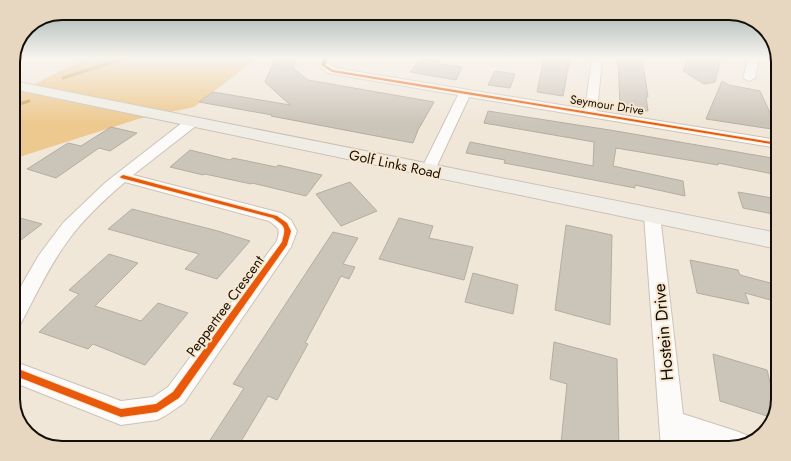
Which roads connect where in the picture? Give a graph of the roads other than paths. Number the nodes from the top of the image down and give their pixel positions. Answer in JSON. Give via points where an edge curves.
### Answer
{"nodes":[{"id":1,"x":383,"y":80,"type":"edge"},
{"id":2,"x":594,"y":80,"type":"edge"},
{"id":3,"x":20,"y":86,"type":"edge"},
{"id":4,"x":465,"y":93,"type":"junction"},
{"id":5,"x":590,"y":114,"type":"junction"},
{"id":6,"x":192,"y":122,"type":"junction"},
{"id":7,"x":771,"y":143,"type":"edge"},
{"id":8,"x":428,"y":170,"type":"junction"},
{"id":9,"x":123,"y":177,"type":"junction"},
{"id":10,"x":652,"y":215,"type":"junction"},
{"id":11,"x":771,"y":240,"type":"edge"},
{"id":12,"x":20,"y":306,"type":"edge"},
{"id":13,"x":20,"y":374,"type":"edge"},
{"id":14,"x":672,"y":423,"type":"junction"},
{"id":15,"x":673,"y":441,"type":"edge"},
{"id":16,"x":727,"y":441,"type":"edge"}],
"edges":[{"from":1,"to":4,"type":"street","name":"Seymour Drive"},
{"from":2,"to":5,"type":"street"},
{"from":3,"to":6,"type":"main road","name":"Golf Links Road"},
{"from":4,"to":5,"type":"street","name":"Seymour Drive"},
{"from":4,"to":8,"type":"street"},
{"from":5,"to":7,"type":"street","name":"Seymour Drive"},
{"from":6,"to":8,"type":"main road","name":"Golf Links Road"},
{"from":6,"to":9,"type":"street"},
{"from":8,"to":10,"type":"main road","name":"Golf Links Road"},
{"from":9,"to":12,"type":"street","via":[[68,228],[49,254]]},
{"from":9,"to":13,"type":"street","name":"Peppertree Crescent","via":[[275,217],[285,224],[288,231],[285,244],[176,395],[157,408],[121,413]]},
{"from":10,"to":11,"type":"main road","name":"Golf Links Road"},
{"from":10,"to":14,"type":"street","name":"Hostein Drive"},
{"from":14,"to":15,"type":"street","name":"Hostein Drive"},
{"from":14,"to":16,"type":"street"}]}
